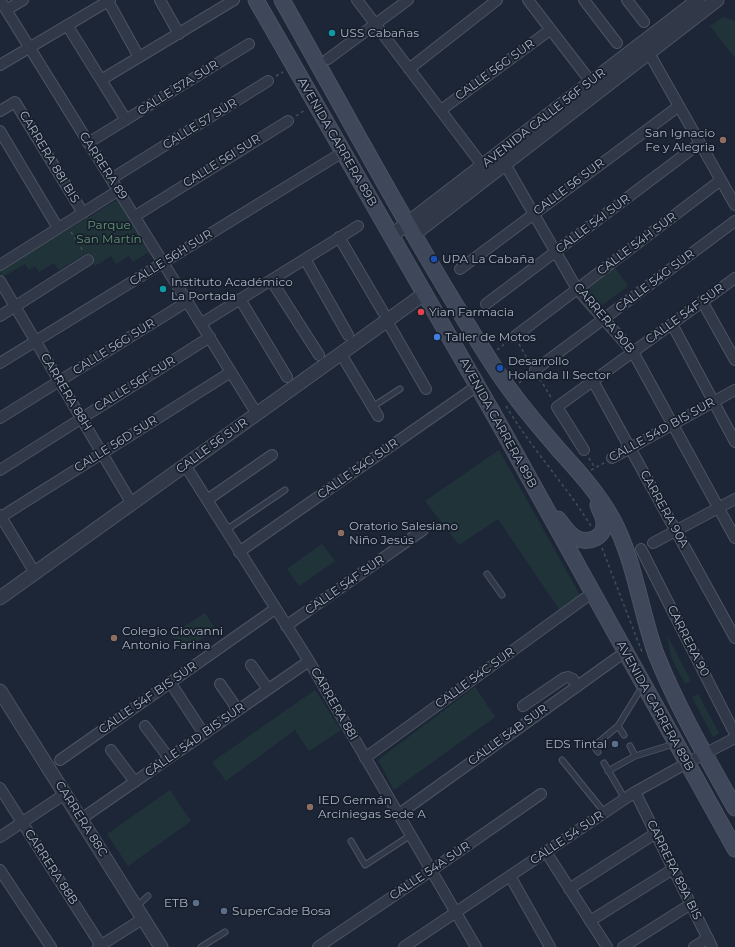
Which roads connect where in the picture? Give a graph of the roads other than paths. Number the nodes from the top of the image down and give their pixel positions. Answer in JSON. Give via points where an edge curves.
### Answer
{"nodes":[{"id":1,"x":0,"y":0,"type":"edge"},
{"id":2,"x":23,"y":0,"type":"edge"},
{"id":3,"x":109,"y":0,"type":"edge"},
{"id":4,"x":160,"y":0,"type":"edge"},
{"id":5,"x":234,"y":0,"type":"edge"},
{"id":6,"x":256,"y":0,"type":"edge"},
{"id":7,"x":282,"y":0,"type":"edge"},
{"id":8,"x":357,"y":0,"type":"edge"},
{"id":9,"x":408,"y":0,"type":"edge"},
{"id":10,"x":497,"y":0,"type":"edge"},
{"id":11,"x":528,"y":0,"type":"edge"},
{"id":12,"x":584,"y":0,"type":"edge"},
{"id":13,"x":627,"y":0,"type":"edge"},
{"id":14,"x":717,"y":0,"type":"edge"},
{"id":15,"x":697,"y":3,"type":"edge"},
{"id":16,"x":218,"y":4,"type":"edge"},
{"id":17,"x":6,"y":10,"type":"junction"},
{"id":18,"x":644,"y":22,"type":"dead end"},
{"id":19,"x":375,"y":24,"type":"junction"},
{"id":20,"x":67,"y":25,"type":"junction"},
{"id":21,"x":550,"y":30,"type":"junction"},
{"id":22,"x":178,"y":34,"type":"junction"},
{"id":23,"x":617,"y":42,"type":"dead end"},
{"id":24,"x":249,"y":44,"type":"dead end"},
{"id":25,"x":29,"y":47,"type":"junction"},
{"id":26,"x":649,"y":53,"type":"junction"},
{"id":27,"x":139,"y":57,"type":"junction"},
{"id":28,"x":328,"y":59,"type":"dead end"},
{"id":29,"x":0,"y":65,"type":"edge"},
{"id":30,"x":409,"y":69,"type":"junction"},
{"id":31,"x":101,"y":80,"type":"junction"},
{"id":32,"x":268,"y":81,"type":"road end"},
{"id":33,"x":591,"y":82,"type":"junction"},
{"id":34,"x":679,"y":106,"type":"junction"},
{"id":35,"x":441,"y":110,"type":"junction"},
{"id":36,"x":0,"y":111,"type":"edge"},
{"id":37,"x":126,"y":120,"type":"junction"},
{"id":38,"x":288,"y":121,"type":"road end"},
{"id":39,"x":0,"y":131,"type":"edge"},
{"id":40,"x":88,"y":143,"type":"junction"},
{"id":41,"x":700,"y":143,"type":"junction"},
{"id":42,"x":343,"y":152,"type":"junction"},
{"id":43,"x":505,"y":164,"type":"junction"},
{"id":44,"x":482,"y":165,"type":"junction"},
{"id":45,"x":111,"y":179,"type":"junction"},
{"id":46,"x":721,"y":180,"type":"junction"},
{"id":47,"x":119,"y":190,"type":"junction"},
{"id":48,"x":735,"y":205,"type":"edge"},
{"id":49,"x":82,"y":213,"type":"junction"},
{"id":50,"x":534,"y":214,"type":"junction"},
{"id":51,"x":134,"y":216,"type":"junction"},
{"id":52,"x":735,"y":221,"type":"edge"},
{"id":53,"x":62,"y":226,"type":"junction"},
{"id":54,"x":358,"y":226,"type":"dead end"},
{"id":55,"x":411,"y":228,"type":"junction"},
{"id":56,"x":391,"y":236,"type":"junction"},
{"id":57,"x":339,"y":237,"type":"junction"},
{"id":58,"x":556,"y":252,"type":"junction"},
{"id":59,"x":305,"y":259,"type":"junction"},
{"id":60,"x":88,"y":260,"type":"road end"},
{"id":61,"x":164,"y":262,"type":"junction"},
{"id":62,"x":0,"y":265,"type":"edge"},
{"id":63,"x":460,"y":269,"type":"dead end"},
{"id":64,"x":735,"y":278,"type":"edge"},
{"id":65,"x":271,"y":280,"type":"junction"},
{"id":66,"x":0,"y":281,"type":"edge"},
{"id":67,"x":577,"y":289,"type":"junction"},
{"id":68,"x":424,"y":294,"type":"junction"},
{"id":69,"x":240,"y":299,"type":"junction"},
{"id":70,"x":188,"y":301,"type":"junction"},
{"id":71,"x":702,"y":301,"type":"junction"},
{"id":72,"x":486,"y":304,"type":"dead end"},
{"id":73,"x":15,"y":306,"type":"junction"},
{"id":74,"x":0,"y":316,"type":"edge"},
{"id":75,"x":385,"y":317,"type":"junction"},
{"id":76,"x":604,"y":319,"type":"junction"},
{"id":77,"x":202,"y":323,"type":"junction"},
{"id":78,"x":672,"y":324,"type":"junction"},
{"id":79,"x":348,"y":334,"type":"dead end"},
{"id":80,"x":210,"y":337,"type":"junction"},
{"id":81,"x":514,"y":337,"type":"road end"},
{"id":82,"x":36,"y":341,"type":"junction"},
{"id":83,"x":633,"y":352,"type":"junction"},
{"id":84,"x":341,"y":354,"type":"junction"},
{"id":85,"x":319,"y":355,"type":"dead end"},
{"id":86,"x":735,"y":360,"type":"edge"},
{"id":87,"x":0,"y":363,"type":"edge"},
{"id":88,"x":535,"y":370,"type":"road end"},
{"id":89,"x":231,"y":372,"type":"junction"},
{"id":90,"x":288,"y":376,"type":"dead end"},
{"id":91,"x":59,"y":381,"type":"junction"},
{"id":92,"x":593,"y":381,"type":"junction"},
{"id":93,"x":477,"y":386,"type":"junction"},
{"id":94,"x":400,"y":389,"type":"dead end"},
{"id":95,"x":426,"y":389,"type":"dead end"},
{"id":96,"x":735,"y":390,"type":"edge"},
{"id":97,"x":713,"y":402,"type":"junction"},
{"id":98,"x":372,"y":406,"type":"junction"},
{"id":99,"x":257,"y":414,"type":"junction"},
{"id":100,"x":378,"y":416,"type":"dead end"},
{"id":101,"x":0,"y":418,"type":"edge"},
{"id":102,"x":81,"y":418,"type":"junction"},
{"id":103,"x":672,"y":425,"type":"junction"},
{"id":104,"x":735,"y":442,"type":"edge"},
{"id":105,"x":630,"y":448,"type":"junction"},
{"id":106,"x":584,"y":450,"type":"dead end"},
{"id":107,"x":102,"y":453,"type":"junction"},
{"id":108,"x":272,"y":455,"type":"dead end"},
{"id":109,"x":612,"y":458,"type":"road end"},
{"id":110,"x":570,"y":462,"type":"junction"},
{"id":111,"x":185,"y":465,"type":"junction"},
{"id":112,"x":0,"y":470,"type":"edge"},
{"id":113,"x":531,"y":484,"type":"junction"},
{"id":114,"x":285,"y":490,"type":"dead end"},
{"id":115,"x":735,"y":499,"type":"edge"},
{"id":116,"x":207,"y":500,"type":"junction"},
{"id":117,"x":132,"y":504,"type":"junction"},
{"id":118,"x":718,"y":508,"type":"junction"},
{"id":119,"x":1,"y":516,"type":"edge"},
{"id":120,"x":423,"y":530,"type":"dead end"},
{"id":121,"x":676,"y":530,"type":"junction"},
{"id":122,"x":225,"y":531,"type":"junction"},
{"id":123,"x":735,"y":538,"type":"edge"},
{"id":124,"x":653,"y":543,"type":"dead end"},
{"id":125,"x":640,"y":549,"type":"dead end"},
{"id":126,"x":239,"y":552,"type":"junction"},
{"id":127,"x":35,"y":573,"type":"junction"},
{"id":128,"x":487,"y":574,"type":"dead end"},
{"id":129,"x":502,"y":595,"type":"dead end"},
{"id":130,"x":0,"y":598,"type":"edge"},
{"id":131,"x":585,"y":598,"type":"dead end"},
{"id":132,"x":275,"y":609,"type":"junction"},
{"id":133,"x":286,"y":626,"type":"junction"},
{"id":134,"x":735,"y":638,"type":"edge"},
{"id":135,"x":618,"y":657,"type":"dead end"},
{"id":136,"x":308,"y":661,"type":"junction"},
{"id":137,"x":251,"y":665,"type":"dead end"},
{"id":138,"x":170,"y":682,"type":"junction"},
{"id":139,"x":220,"y":684,"type":"dead end"},
{"id":140,"x":643,"y":684,"type":"junction"},
{"id":141,"x":577,"y":686,"type":"junction"},
{"id":142,"x":268,"y":689,"type":"junction"},
{"id":143,"x":0,"y":691,"type":"edge"},
{"id":144,"x":524,"y":706,"type":"dead end"},
{"id":145,"x":238,"y":710,"type":"junction"},
{"id":146,"x":145,"y":726,"type":"dead end"},
{"id":147,"x":618,"y":726,"type":"junction"},
{"id":148,"x":204,"y":734,"type":"junction"},
{"id":149,"x":735,"y":734,"type":"edge"},
{"id":150,"x":624,"y":735,"type":"dead end"},
{"id":151,"x":735,"y":738,"type":"edge"},
{"id":152,"x":676,"y":743,"type":"junction"},
{"id":153,"x":630,"y":746,"type":"dead end"},
{"id":154,"x":111,"y":750,"type":"dead end"},
{"id":155,"x":598,"y":752,"type":"dead end"},
{"id":156,"x":705,"y":754,"type":"junction"},
{"id":157,"x":636,"y":756,"type":"junction"},
{"id":158,"x":169,"y":758,"type":"junction"},
{"id":159,"x":366,"y":758,"type":"junction"},
{"id":160,"x":60,"y":760,"type":"dead end"},
{"id":161,"x":562,"y":760,"type":"dead end"},
{"id":162,"x":604,"y":763,"type":"dead end"},
{"id":163,"x":687,"y":763,"type":"junction"},
{"id":164,"x":608,"y":771,"type":"junction"},
{"id":165,"x":134,"y":782,"type":"junction"},
{"id":166,"x":0,"y":788,"type":"edge"},
{"id":167,"x":635,"y":792,"type":"junction"},
{"id":168,"x":65,"y":794,"type":"junction"},
{"id":169,"x":541,"y":794,"type":"dead end"},
{"id":170,"x":625,"y":799,"type":"junction"},
{"id":171,"x":735,"y":808,"type":"edge"},
{"id":172,"x":604,"y":813,"type":"junction"},
{"id":173,"x":399,"y":814,"type":"junction"},
{"id":174,"x":81,"y":819,"type":"junction"},
{"id":175,"x":22,"y":822,"type":"junction"},
{"id":176,"x":656,"y":833,"type":"junction"},
{"id":177,"x":411,"y":835,"type":"junction"},
{"id":178,"x":0,"y":837,"type":"edge"},
{"id":179,"x":352,"y":841,"type":"dead end"},
{"id":180,"x":735,"y":849,"type":"edge"},
{"id":181,"x":546,"y":852,"type":"junction"},
{"id":182,"x":673,"y":869,"type":"junction"},
{"id":183,"x":0,"y":870,"type":"edge"},
{"id":184,"x":432,"y":870,"type":"junction"},
{"id":185,"x":510,"y":876,"type":"junction"},
{"id":186,"x":569,"y":889,"type":"junction"},
{"id":187,"x":148,"y":896,"type":"dead end"},
{"id":188,"x":691,"y":904,"type":"junction"},
{"id":189,"x":136,"y":906,"type":"junction"},
{"id":190,"x":456,"y":912,"type":"junction"},
{"id":191,"x":144,"y":918,"type":"junction"},
{"id":192,"x":590,"y":921,"type":"junction"},
{"id":193,"x":225,"y":932,"type":"dead end"},
{"id":194,"x":710,"y":942,"type":"edge"},
{"id":195,"x":100,"y":946,"type":"edge"},
{"id":196,"x":51,"y":947,"type":"edge"},
{"id":197,"x":161,"y":947,"type":"edge"},
{"id":198,"x":202,"y":947,"type":"edge"},
{"id":199,"x":318,"y":947,"type":"edge"},
{"id":200,"x":404,"y":947,"type":"edge"},
{"id":201,"x":476,"y":947,"type":"edge"},
{"id":202,"x":550,"y":947,"type":"edge"},
{"id":203,"x":608,"y":947,"type":"edge"},
{"id":204,"x":623,"y":947,"type":"edge"},
{"id":205,"x":694,"y":947,"type":"edge"}],
"edges":[{"from":1,"to":17,"type":"street","name":"CARRERA 89"},
{"from":2,"to":17,"type":"street"},
{"from":3,"to":20,"type":"street"},
{"from":3,"to":27,"type":"street"},
{"from":4,"to":22,"type":"street"},
{"from":5,"to":16,"type":"street"},
{"from":6,"to":42,"type":"main road","name":"AVENIDA CARRERA 89B"},
{"from":7,"to":55,"type":"main road","name":"AVENIDA CARRERA 89B"},
{"from":8,"to":19,"type":"street"},
{"from":9,"to":19,"type":"street"},
{"from":10,"to":30,"type":"street"},
{"from":11,"to":21,"type":"street"},
{"from":12,"to":23,"type":"street"},
{"from":13,"to":18,"type":"street"},
{"from":14,"to":15,"type":"street","name":"AVENIDA CALLE 56F SUR"},
{"from":15,"to":26,"type":"street","name":"AVENIDA CALLE 56F SUR"},
{"from":15,"to":33,"type":"street","name":"AVENIDA CALLE 56F SUR"},
{"from":16,"to":22,"type":"street"},
{"from":17,"to":25,"type":"street","name":"CARRERA 89"},
{"from":19,"to":28,"type":"street"},
{"from":19,"to":30,"type":"street"},
{"from":20,"to":25,"type":"street"},
{"from":20,"to":31,"type":"street"},
{"from":21,"to":33,"type":"street"},
{"from":21,"to":35,"type":"street","name":"CALLE 56G SUR"},
{"from":22,"to":27,"type":"street"},
{"from":24,"to":37,"type":"street","name":"CALLE 57A SUR"},
{"from":25,"to":29,"type":"street"},
{"from":25,"to":40,"type":"street","name":"CARRERA 89"},
{"from":26,"to":34,"type":"street"},
{"from":26,"to":43,"type":"street","name":"AVENIDA CALLE 56F SUR"},
{"from":27,"to":31,"type":"street"},
{"from":30,"to":35,"type":"street"},
{"from":31,"to":37,"type":"street"},
{"from":32,"to":45,"type":"street","name":"CALLE 57 SUR"},
{"from":33,"to":44,"type":"street","name":"AVENIDA CALLE 56F SUR"},
{"from":34,"to":41,"type":"street"},
{"from":34,"to":50,"type":"street","name":"CALLE 56 SUR"},
{"from":35,"to":44,"type":"street"},
{"from":36,"to":49,"type":"street","name":"CARRERA 88I BIS","via":[[16,102]]},
{"from":37,"to":40,"type":"street","name":"CALLE 57A SUR"},
{"from":38,"to":51,"type":"street","name":"CALLE 56I SUR"},
{"from":39,"to":53,"type":"street"},
{"from":40,"to":45,"type":"street","name":"CARRERA 89"},
{"from":41,"to":46,"type":"street"},
{"from":41,"to":58,"type":"street","name":"CALLE 54I SUR"},
{"from":42,"to":56,"type":"main road","name":"AVENIDA CARRERA 89B"},
{"from":42,"to":61,"type":"street","name":"CALLE 56H SUR"},
{"from":43,"to":50,"type":"street","name":"CARRERA 90B"},
{"from":43,"to":55,"type":"street","name":"AVENIDA CALLE 56F SUR"},
{"from":44,"to":55,"type":"street","name":"AVENIDA CALLE 56F SUR"},
{"from":45,"to":47,"type":"street","name":"CARRERA 89"},
{"from":46,"to":48,"type":"street"},
{"from":46,"to":67,"type":"street","name":"CALLE 54H SUR"},
{"from":47,"to":49,"type":"street"},
{"from":47,"to":51,"type":"street","name":"CARRERA 89"},
{"from":49,"to":53,"type":"street"},
{"from":50,"to":58,"type":"street","name":"CARRERA 90B"},
{"from":50,"to":63,"type":"street","name":"CALLE 56 SUR"},
{"from":51,"to":61,"type":"street","name":"CARRERA 89"},
{"from":52,"to":76,"type":"street","name":"CALLE 54G SUR"},
{"from":53,"to":62,"type":"street"},
{"from":54,"to":57,"type":"street"},
{"from":55,"to":56,"type":"street","name":"AVENIDA CALLE 56F SUR"},
{"from":55,"to":110,"type":"main road","name":"AVENIDA CARRERA 89B","via":[[494,366]]},
{"from":56,"to":68,"type":"main road","name":"AVENIDA CARRERA 89B"},
{"from":57,"to":59,"type":"street"},
{"from":57,"to":75,"type":"street"},
{"from":58,"to":67,"type":"street","name":"CARRERA 90B"},
{"from":58,"to":72,"type":"street","name":"CALLE 54I SUR"},
{"from":59,"to":65,"type":"street"},
{"from":59,"to":79,"type":"street"},
{"from":60,"to":73,"type":"street"},
{"from":61,"to":70,"type":"street","name":"CARRERA 89"},
{"from":61,"to":82,"type":"street","name":"CALLE 56H SUR"},
{"from":64,"to":71,"type":"street","name":"CALLE 54F SUR"},
{"from":65,"to":69,"type":"street"},
{"from":65,"to":85,"type":"street"},
{"from":66,"to":73,"type":"street","name":"CARRERA 88H"},
{"from":67,"to":76,"type":"street","name":"CARRERA 90B"},
{"from":67,"to":81,"type":"street","name":"CALLE 54H SUR"},
{"from":68,"to":75,"type":"street","name":"CALLE 56 SUR"},
{"from":68,"to":93,"type":"main road","name":"AVENIDA CARRERA 89B"},
{"from":69,"to":77,"type":"street"},
{"from":69,"to":90,"type":"street"},
{"from":70,"to":77,"type":"street","name":"CARRERA 89"},
{"from":70,"to":91,"type":"street","name":"CALLE 56G SUR"},
{"from":71,"to":78,"type":"street","name":"CALLE 54F SUR"},
{"from":71,"to":86,"type":"street"},
{"from":73,"to":74,"type":"street"},
{"from":73,"to":82,"type":"street","name":"CARRERA 88H"},
{"from":75,"to":84,"type":"street","name":"CALLE 56 SUR"},
{"from":75,"to":95,"type":"street"},
{"from":76,"to":83,"type":"street","name":"CARRERA 90B"},
{"from":76,"to":88,"type":"street","name":"CALLE 54G SUR"},
{"from":77,"to":80,"type":"street","name":"CARRERA 89"},
{"from":78,"to":83,"type":"street","name":"CALLE 54F SUR"},
{"from":78,"to":97,"type":"street"},
{"from":80,"to":89,"type":"street","name":"CARRERA 89"},
{"from":80,"to":102,"type":"street","name":"CALLE 56F SUR"},
{"from":82,"to":87,"type":"street","name":"CALLE 56H SUR"},
{"from":82,"to":91,"type":"street","name":"CARRERA 88H"},
{"from":83,"to":92,"type":"street","name":"CALLE 54F SUR"},
{"from":83,"to":103,"type":"street","name":"CARRERA 90B"},
{"from":84,"to":98,"type":"street"},
{"from":84,"to":99,"type":"street","name":"CALLE 56 SUR"},
{"from":89,"to":99,"type":"street","name":"CARRERA 89"},
{"from":89,"to":107,"type":"street","name":"CALLE 56D SUR"},
{"from":91,"to":101,"type":"street","name":"CALLE 56G SUR"},
{"from":91,"to":102,"type":"street","name":"CARRERA 88H"},
{"from":92,"to":105,"type":"street","name":"CARRERA 90A"},
{"from":92,"to":106,"type":"street","name":"CALLE 54F SUR","via":[[557,407]]},
{"from":93,"to":113,"type":"main road","name":"AVENIDA CARRERA 89B"},
{"from":93,"to":126,"type":"street","name":"CALLE 54G SUR"},
{"from":94,"to":98,"type":"lane"},
{"from":96,"to":97,"type":"street","name":"CALLE 54D BIS SUR"},
{"from":97,"to":103,"type":"street","name":"CALLE 54D BIS SUR"},
{"from":97,"to":104,"type":"street"},
{"from":98,"to":100,"type":"street"},
{"from":99,"to":111,"type":"street","name":"CALLE 56 SUR"},
{"from":102,"to":107,"type":"street","name":"CARRERA 88H"},
{"from":102,"to":112,"type":"street","name":"CALLE 56F SUR"},
{"from":103,"to":105,"type":"street","name":"CALLE 54D BIS SUR"},
{"from":103,"to":118,"type":"street","name":"CARRERA 90B"},
{"from":105,"to":109,"type":"street","name":"CALLE 54D BIS SUR"},
{"from":105,"to":121,"type":"street","name":"CARRERA 90A"},
{"from":107,"to":117,"type":"street","name":"CARRERA 88H"},
{"from":107,"to":119,"type":"street","name":"CALLE 56D SUR"},
{"from":108,"to":116,"type":"street"},
{"from":110,"to":113,"type":"main road","via":[[603,516],[603,530],[597,538],[588,540],[574,537]]},
{"from":110,"to":156,"type":"main road","name":"AVENIDA CARRERA 89B","via":[[604,504],[618,530],[656,653]]},
{"from":111,"to":116,"type":"street","name":"CARRERA 88I"},
{"from":111,"to":117,"type":"street","name":"CALLE 56 SUR"},
{"from":113,"to":140,"type":"main road","name":"AVENIDA CARRERA 89B"},
{"from":114,"to":122,"type":"lane"},
{"from":115,"to":118,"type":"street"},
{"from":116,"to":122,"type":"street","name":"CARRERA 88I"},
{"from":117,"to":127,"type":"street","name":"CALLE 56 SUR"},
{"from":118,"to":121,"type":"street"},
{"from":118,"to":123,"type":"street","name":"CARRERA 90B"},
{"from":119,"to":127,"type":"street"},
{"from":120,"to":133,"type":"street","name":"CALLE 54F SUR"},
{"from":121,"to":124,"type":"street"},
{"from":121,"to":134,"type":"street","name":"CARRERA 90A"},
{"from":122,"to":126,"type":"street","name":"CARRERA 88I"},
{"from":125,"to":149,"type":"street","name":"CARRERA 90"},
{"from":126,"to":132,"type":"street","name":"CARRERA 88I"},
{"from":127,"to":130,"type":"street","name":"CALLE 56 SUR"},
{"from":128,"to":129,"type":"lane"},
{"from":131,"to":159,"type":"street","name":"CALLE 54C SUR"},
{"from":132,"to":133,"type":"street","name":"CARRERA 88I"},
{"from":132,"to":138,"type":"street","name":"CALLE 54F BIS SUR"},
{"from":133,"to":136,"type":"street","name":"CARRERA 88I"},
{"from":135,"to":141,"type":"street","name":"CALLE 54B SUR"},
{"from":136,"to":142,"type":"street","name":"CALLE 54D BIS SUR"},
{"from":136,"to":159,"type":"street","name":"CARRERA 88I"},
{"from":137,"to":142,"type":"street"},
{"from":138,"to":148,"type":"street"},
{"from":138,"to":160,"type":"street","name":"CALLE 54F BIS SUR"},
{"from":139,"to":145,"type":"street"},
{"from":140,"to":147,"type":"lane"},
{"from":140,"to":152,"type":"main road","name":"AVENIDA CARRERA 89B"},
{"from":141,"to":144,"type":"street","via":[[573,679],[564,678]]},
{"from":141,"to":173,"type":"street","name":"CALLE 54B SUR"},
{"from":142,"to":145,"type":"street","name":"CALLE 54D BIS SUR"},
{"from":143,"to":168,"type":"street","name":"CARRERA 88C"},
{"from":145,"to":148,"type":"street","name":"CALLE 54D BIS SUR"},
{"from":146,"to":158,"type":"street"},
{"from":147,"to":150,"type":"lane"},
{"from":147,"to":155,"type":"lane","via":[[594,746]]},
{"from":148,"to":158,"type":"street","name":"CALLE 54D BIS SUR"},
{"from":151,"to":156,"type":"street","name":"CALLE 54 SUR"},
{"from":152,"to":157,"type":"lane"},
{"from":152,"to":163,"type":"main road","name":"AVENIDA CARRERA 89B"},
{"from":153,"to":157,"type":"lane"},
{"from":154,"to":165,"type":"street"},
{"from":156,"to":163,"type":"street","name":"CALLE 54 SUR"},
{"from":156,"to":171,"type":"main road","name":"AVENIDA CARRERA 89B"},
{"from":157,"to":164,"type":"lane"},
{"from":158,"to":165,"type":"street","name":"CALLE 54D BIS SUR"},
{"from":159,"to":173,"type":"street","name":"CARRERA 88I"},
{"from":161,"to":172,"type":"lane"},
{"from":162,"to":164,"type":"lane"},
{"from":163,"to":167,"type":"street","name":"CALLE 54 SUR"},
{"from":163,"to":180,"type":"main road","name":"AVENIDA CARRERA 89B"},
{"from":164,"to":170,"type":"lane"},
{"from":165,"to":174,"type":"street","name":"CALLE 54D BIS SUR"},
{"from":166,"to":175,"type":"street","name":"CARRERA 88B"},
{"from":167,"to":170,"type":"street","name":"CALLE 54 SUR"},
{"from":167,"to":176,"type":"street","name":"CARRERA 89A BIS"},
{"from":168,"to":174,"type":"street","name":"CARRERA 88C"},
{"from":168,"to":175,"type":"street"},
{"from":169,"to":184,"type":"street","name":"CALLE 54A SUR"},
{"from":170,"to":172,"type":"street","name":"CALLE 54 SUR"},
{"from":172,"to":181,"type":"street","name":"CALLE 54 SUR"},
{"from":173,"to":177,"type":"street","name":"CARRERA 88I"},
{"from":174,"to":189,"type":"street","name":"CARRERA 88C"},
{"from":175,"to":178,"type":"street"},
{"from":175,"to":195,"type":"street","name":"CARRERA 88B"},
{"from":176,"to":182,"type":"street","name":"CARRERA 89A BIS"},
{"from":176,"to":186,"type":"street"},
{"from":177,"to":179,"type":"lane","via":[[365,865]]},
{"from":177,"to":184,"type":"street","name":"CARRERA 88I"},
{"from":181,"to":185,"type":"street","name":"CALLE 54 SUR"},
{"from":181,"to":186,"type":"street"},
{"from":182,"to":188,"type":"street","name":"CARRERA 89A BIS"},
{"from":182,"to":192,"type":"street"},
{"from":183,"to":196,"type":"street"},
{"from":184,"to":190,"type":"street","name":"CARRERA 88I"},
{"from":184,"to":199,"type":"street","name":"CALLE 54A SUR"},
{"from":185,"to":190,"type":"street","name":"CALLE 54 SUR"},
{"from":185,"to":202,"type":"street"},
{"from":186,"to":192,"type":"street"},
{"from":187,"to":189,"type":"lane"},
{"from":188,"to":194,"type":"street","name":"CARRERA 89A BIS"},
{"from":188,"to":204,"type":"street"},
{"from":189,"to":191,"type":"street","name":"CARRERA 88C"},
{"from":190,"to":200,"type":"street","name":"CALLE 54 SUR"},
{"from":190,"to":201,"type":"street","name":"CARRERA 88I"},
{"from":191,"to":195,"type":"street"},
{"from":191,"to":197,"type":"street","name":"CARRERA 88C"},
{"from":192,"to":203,"type":"street"},
{"from":193,"to":198,"type":"lane"},
{"from":194,"to":205,"type":"street"}]}
